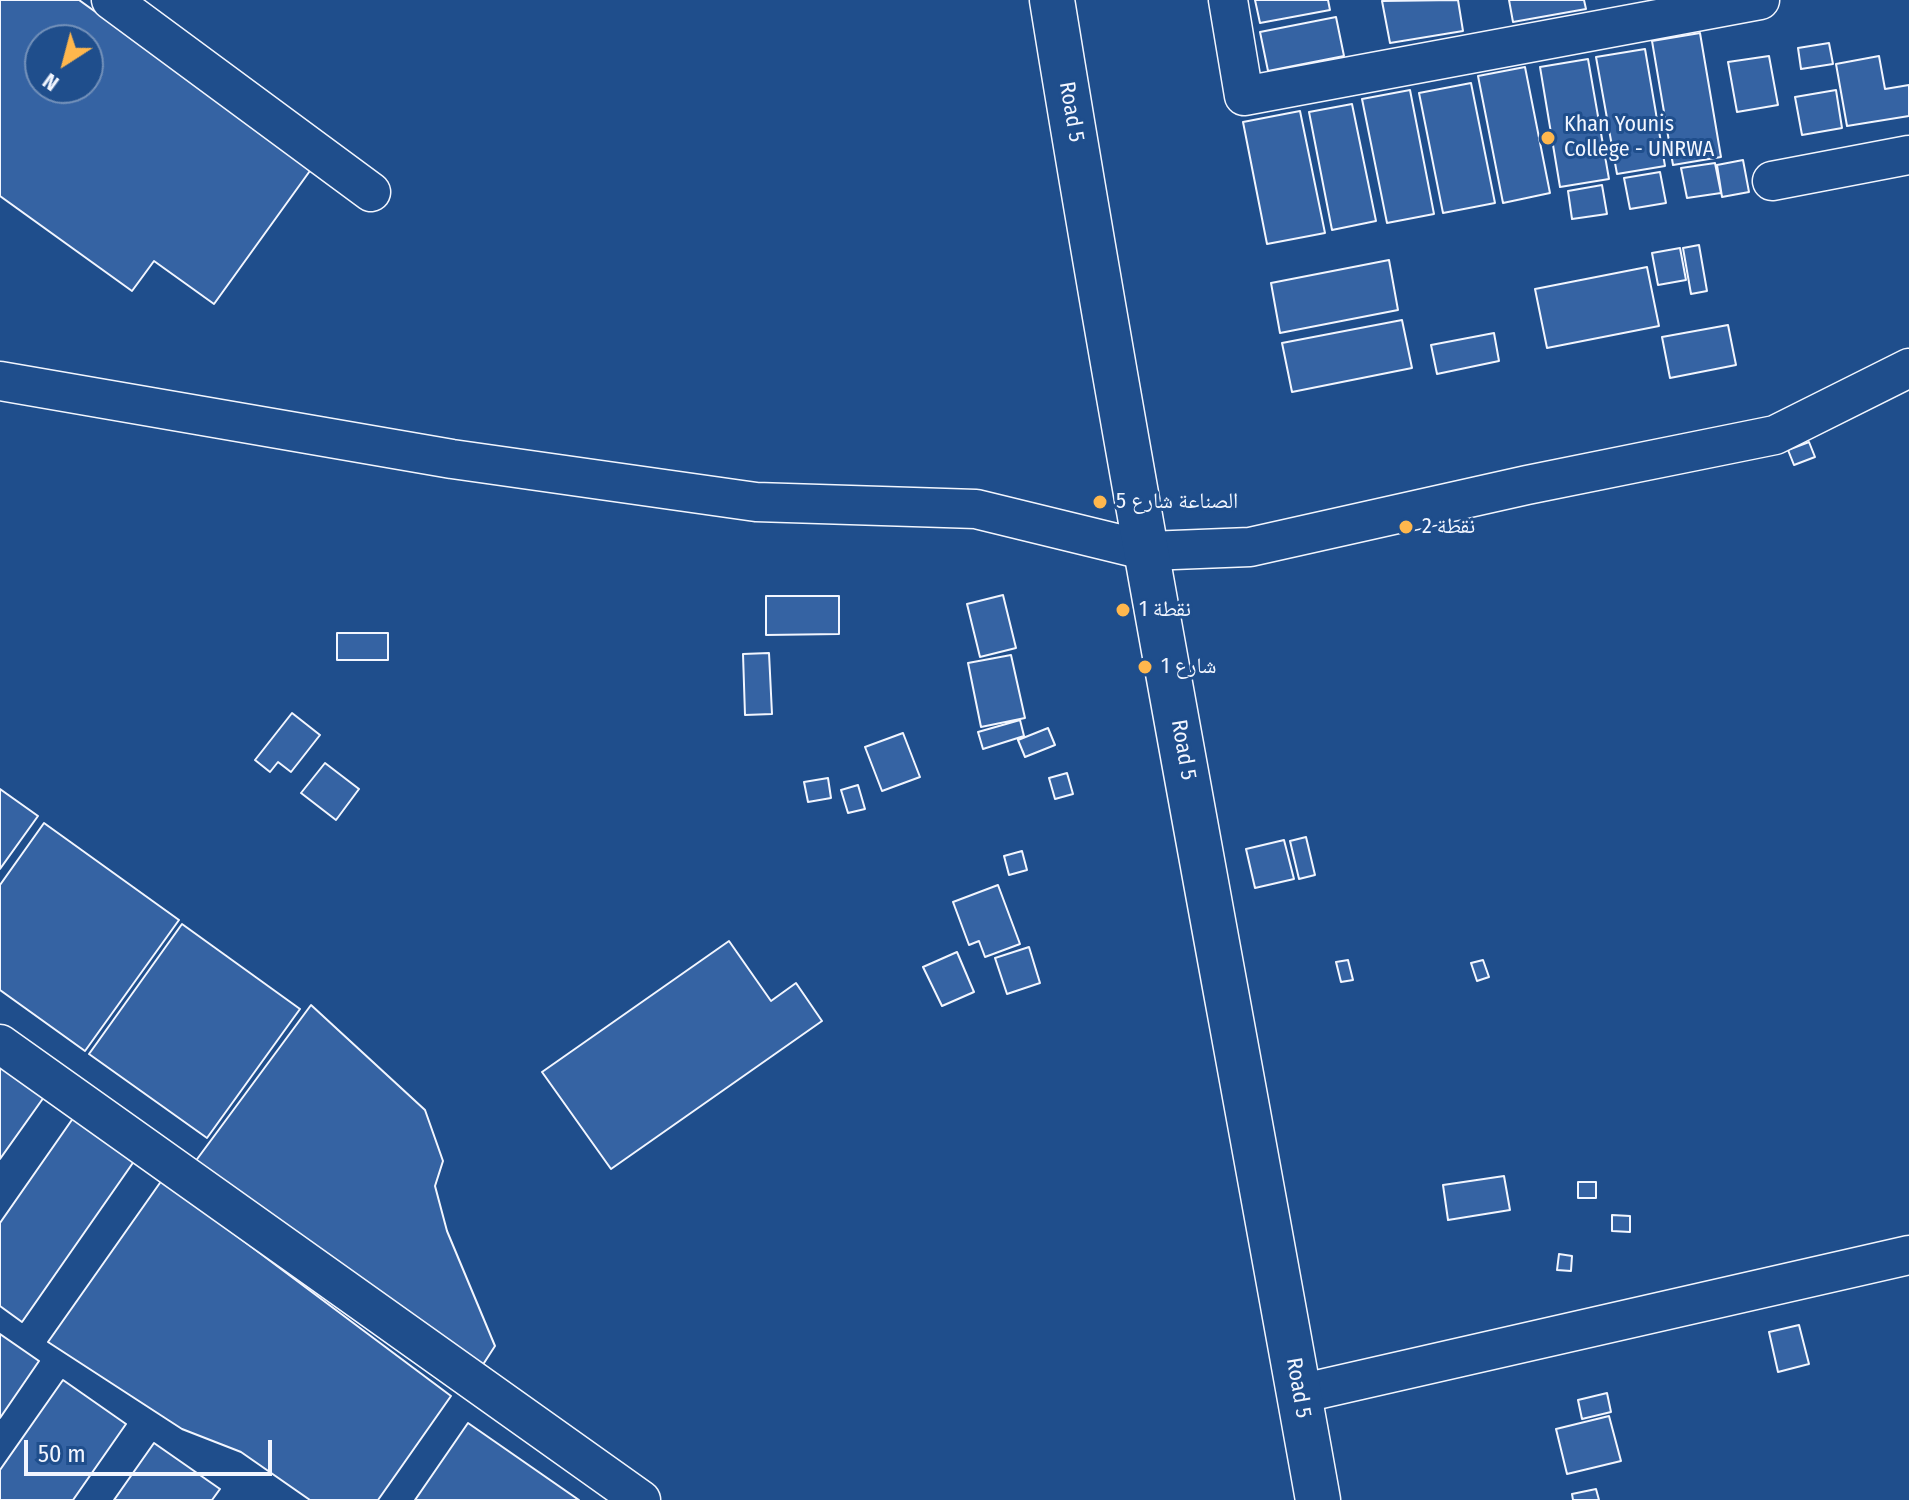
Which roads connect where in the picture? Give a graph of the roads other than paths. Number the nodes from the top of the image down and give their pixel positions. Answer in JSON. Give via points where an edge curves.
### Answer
{"nodes":[{"id":1,"x":111,"y":0,"type":"edge"},
{"id":2,"x":1052,"y":0,"type":"edge"},
{"id":3,"x":1228,"y":0,"type":"edge"},
{"id":4,"x":1760,"y":0,"type":"edge"},
{"id":5,"x":1909,"y":155,"type":"edge"},
{"id":6,"x":1772,"y":181,"type":"dead end"},
{"id":7,"x":371,"y":192,"type":"dead end"},
{"id":8,"x":1909,"y":368,"type":"edge"},
{"id":9,"x":0,"y":381,"type":"edge"},
{"id":10,"x":1148,"y":551,"type":"junction"},
{"id":11,"x":0,"y":1044,"type":"edge"},
{"id":12,"x":1909,"y":1255,"type":"edge"},
{"id":13,"x":1299,"y":1394,"type":"junction"},
{"id":14,"x":641,"y":1500,"type":"edge"},
{"id":15,"x":1318,"y":1500,"type":"edge"}],
"edges":[{"from":1,"to":7,"type":"street"},
{"from":2,"to":10,"type":"main road","name":"Road 5"},
{"from":3,"to":4,"type":"street","via":[[1244,96]]},
{"from":5,"to":6,"type":"street"},
{"from":8,"to":10,"type":"street","via":[[1775,435],[1250,547]]},
{"from":9,"to":10,"type":"street","via":[[452,459],[756,502],[976,509]]},
{"from":10,"to":13,"type":"main road","name":"Road 5"},
{"from":11,"to":14,"type":"street"},
{"from":12,"to":13,"type":"street"},
{"from":13,"to":15,"type":"main road","name":"Road 5"}]}
